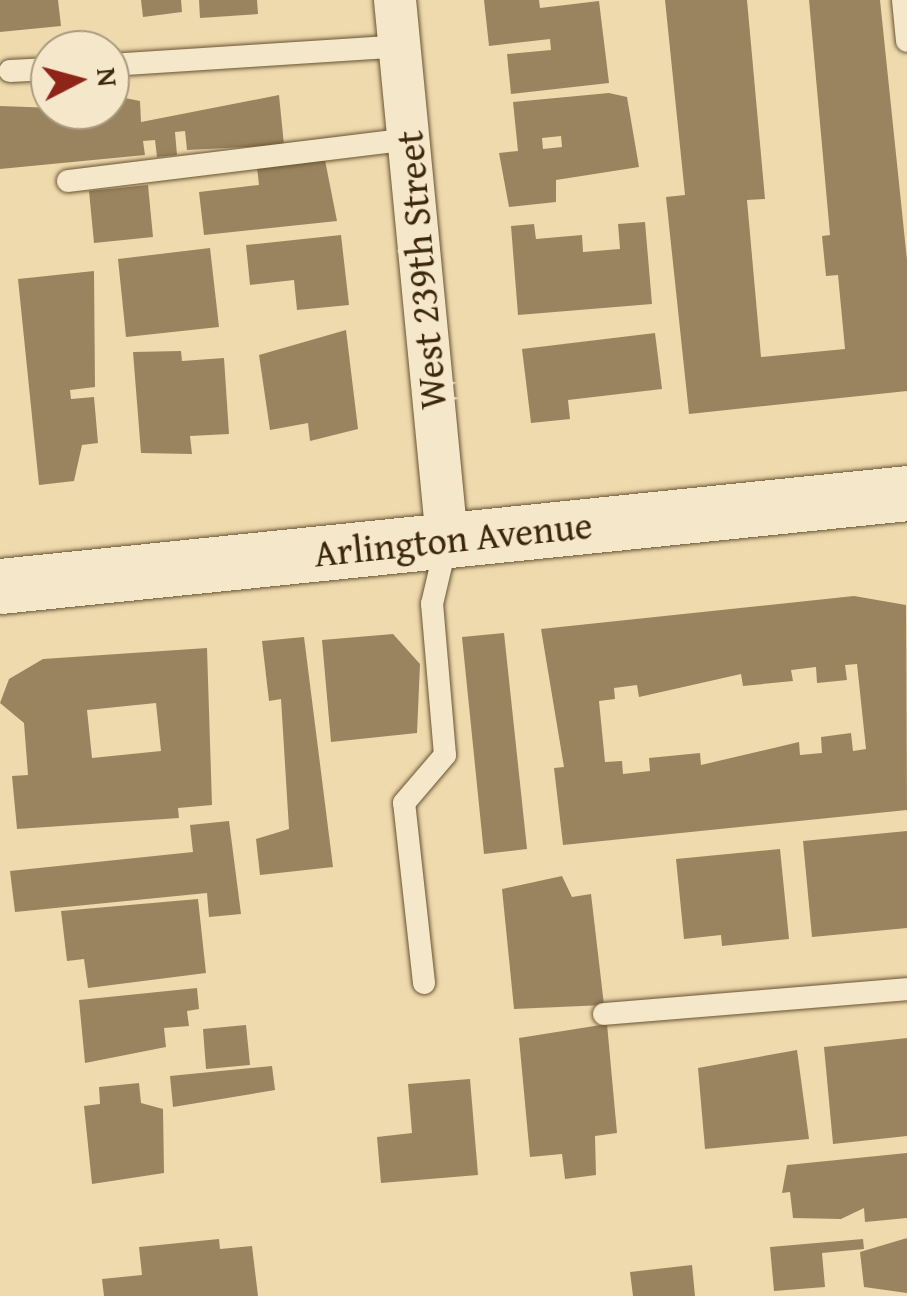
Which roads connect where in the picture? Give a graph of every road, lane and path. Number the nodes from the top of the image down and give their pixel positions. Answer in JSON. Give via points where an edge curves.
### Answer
{"nodes":[{"id":1,"x":395,"y":0,"type":"edge"},
{"id":2,"x":903,"y":0,"type":"edge"},
{"id":3,"x":907,"y":41,"type":"edge"},
{"id":4,"x":400,"y":46,"type":"junction"},
{"id":5,"x":130,"y":64,"type":"edge"},
{"id":6,"x":30,"y":70,"type":"edge"},
{"id":7,"x":10,"y":72,"type":"dead end"},
{"id":8,"x":409,"y":139,"type":"junction"},
{"id":9,"x":68,"y":181,"type":"dead end"},
{"id":10,"x":907,"y":493,"type":"edge"},
{"id":11,"x":447,"y":540,"type":"junction"},
{"id":12,"x":0,"y":586,"type":"edge"},
{"id":13,"x":424,"y":983,"type":"dead end"},
{"id":14,"x":907,"y":988,"type":"edge"},
{"id":15,"x":604,"y":1014,"type":"dead end"}],
"edges":[{"from":1,"to":4,"type":"street","name":"West 239th Street"},
{"from":2,"to":3,"type":"lane"},
{"from":4,"to":5,"type":"lane"},
{"from":4,"to":8,"type":"street","name":"West 239th Street"},
{"from":6,"to":7,"type":"lane"},
{"from":8,"to":9,"type":"lane"},
{"from":8,"to":11,"type":"street","name":"West 239th Street"},
{"from":10,"to":11,"type":"main road","name":"Arlington Avenue"},
{"from":11,"to":12,"type":"main road","name":"Arlington Avenue"},
{"from":11,"to":13,"type":"lane","via":[[432,604],[445,755],[404,803]]},
{"from":14,"to":15,"type":"lane"}]}
